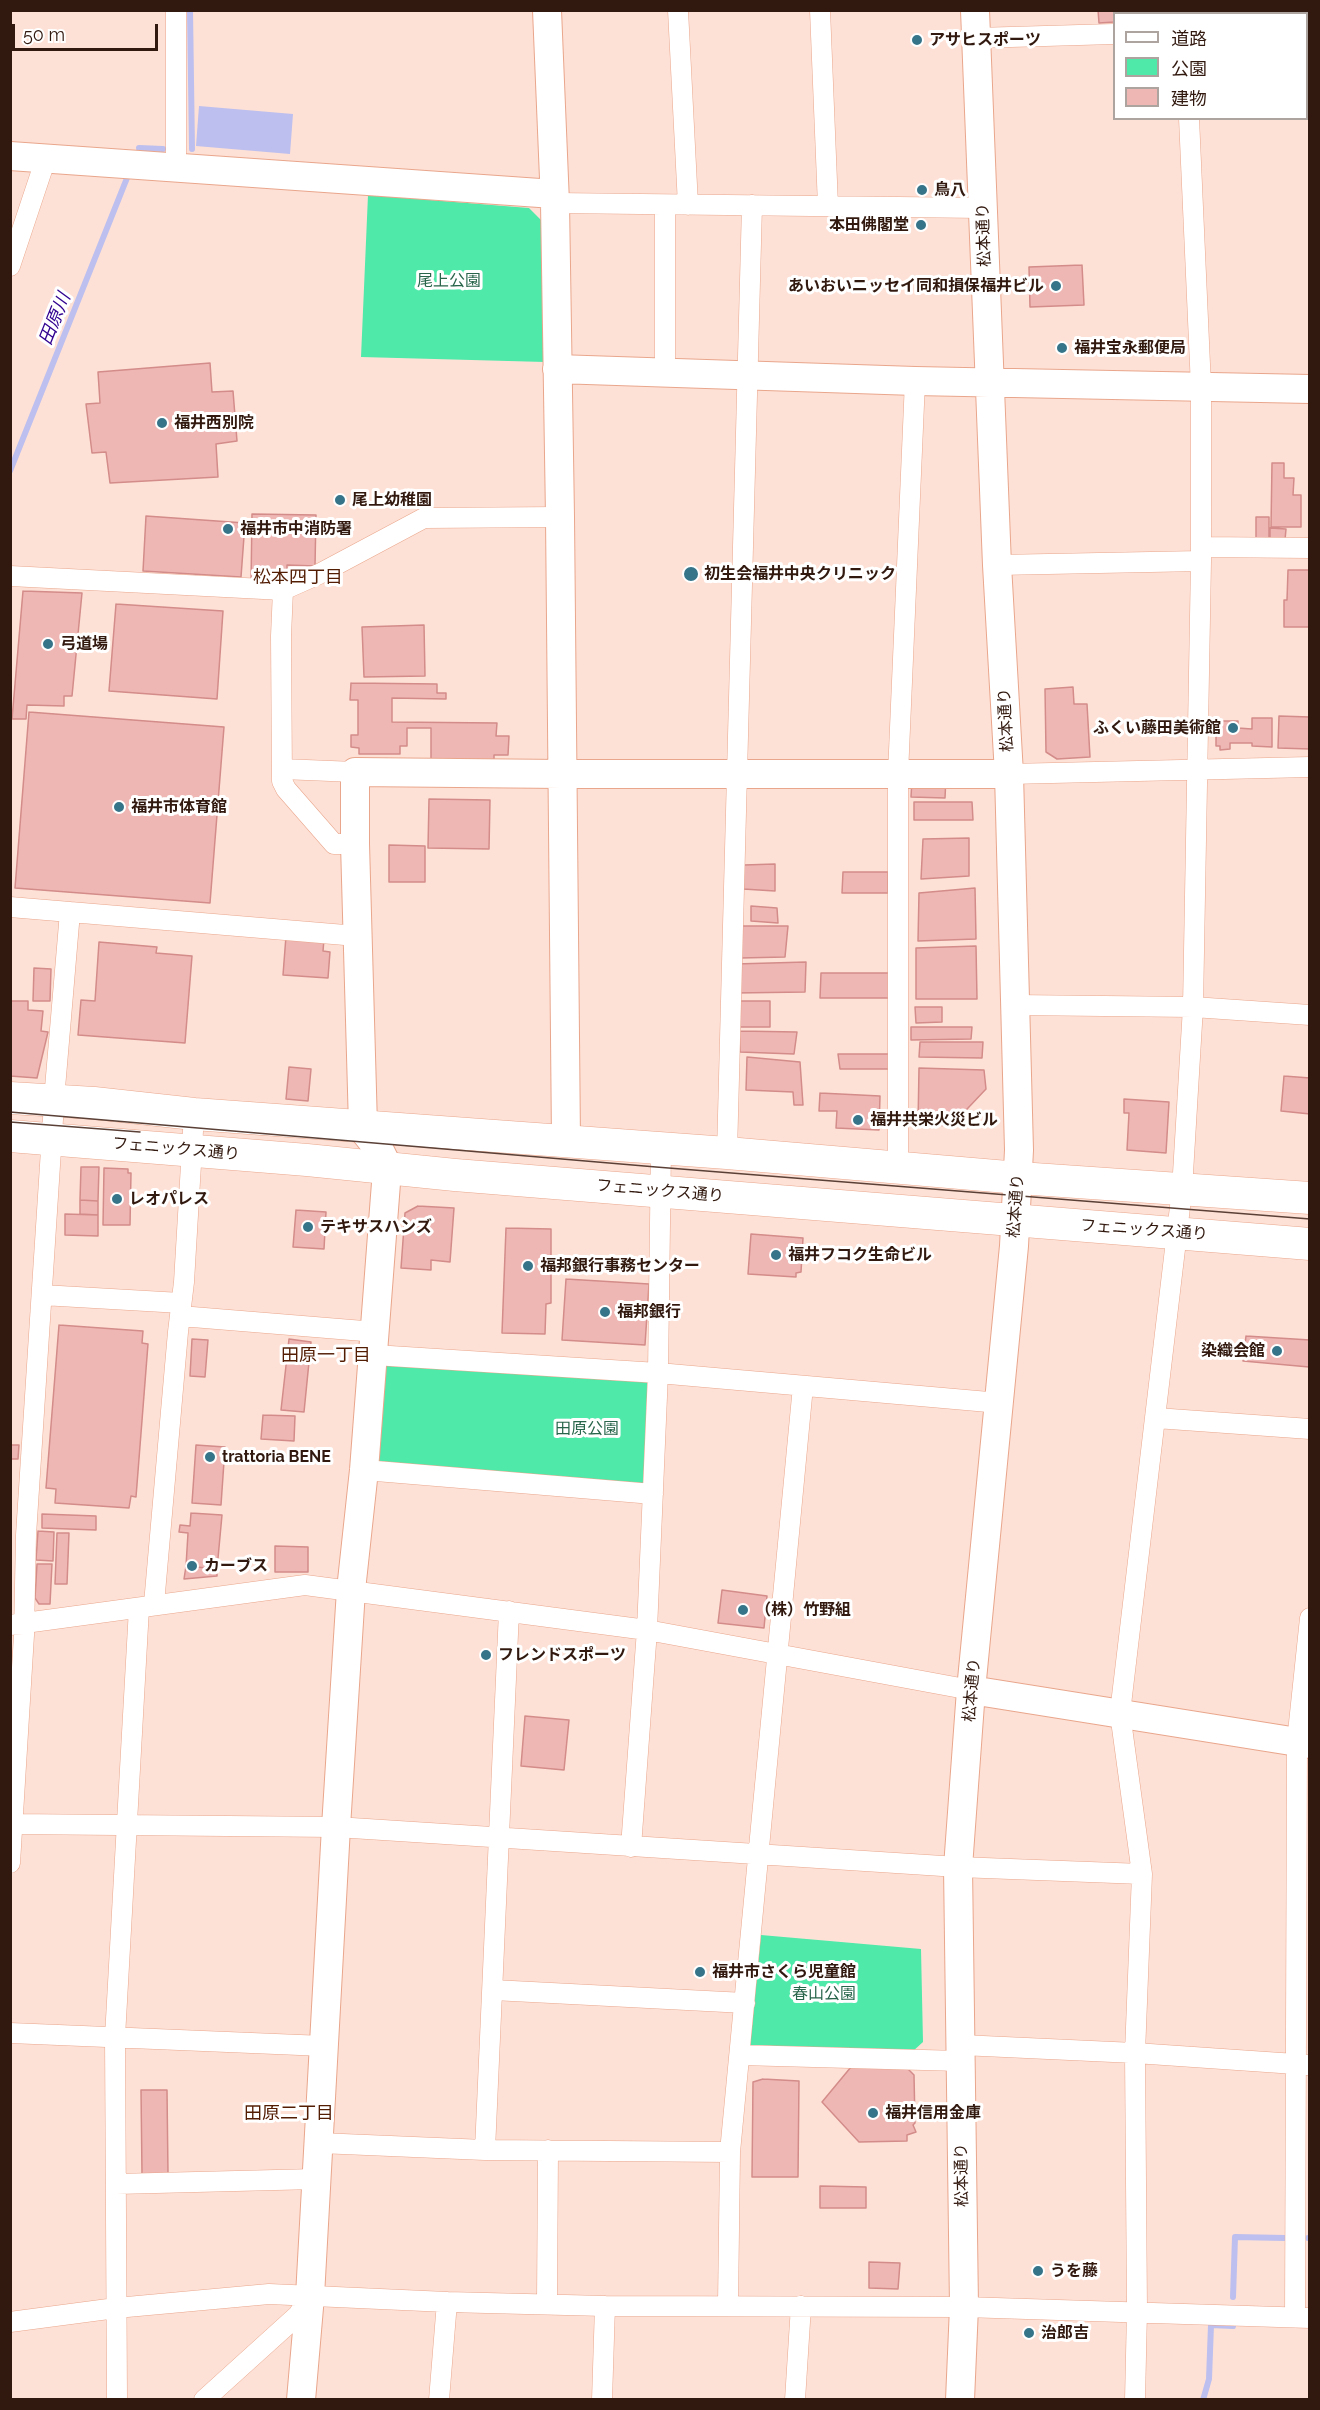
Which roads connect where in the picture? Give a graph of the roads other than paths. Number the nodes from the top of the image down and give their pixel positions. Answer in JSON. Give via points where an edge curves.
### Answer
{"nodes":[{"id":1,"x":176,"y":10,"type":"edge"},
{"id":2,"x":547,"y":10,"type":"edge"},
{"id":3,"x":678,"y":10,"type":"edge"},
{"id":4,"x":820,"y":10,"type":"edge"},
{"id":5,"x":975,"y":24,"type":"edge"},
{"id":6,"x":1113,"y":34,"type":"edge"},
{"id":7,"x":1188,"y":120,"type":"edge"},
{"id":8,"x":10,"y":156,"type":"edge"},
{"id":9,"x":46,"y":158,"type":"junction"},
{"id":10,"x":176,"y":167,"type":"junction"},
{"id":11,"x":554,"y":199,"type":"junction"},
{"id":12,"x":665,"y":205,"type":"junction"},
{"id":13,"x":688,"y":205,"type":"junction"},
{"id":14,"x":752,"y":205,"type":"junction"},
{"id":15,"x":828,"y":206,"type":"junction"},
{"id":16,"x":983,"y":208,"type":"junction"},
{"id":17,"x":10,"y":266,"type":"edge"},
{"id":18,"x":557,"y":369,"type":"junction"},
{"id":19,"x":665,"y":373,"type":"junction"},
{"id":20,"x":747,"y":374,"type":"junction"},
{"id":21,"x":915,"y":381,"type":"junction"},
{"id":22,"x":989,"y":381,"type":"junction"},
{"id":23,"x":1201,"y":387,"type":"junction"},
{"id":24,"x":1310,"y":388,"type":"edge"},
{"id":25,"x":560,"y":517,"type":"junction"},
{"id":26,"x":1310,"y":548,"type":"edge"},
{"id":27,"x":1201,"y":554,"type":"junction"},
{"id":28,"x":997,"y":566,"type":"junction"},
{"id":29,"x":10,"y":576,"type":"edge"},
{"id":30,"x":283,"y":590,"type":"junction"},
{"id":31,"x":1310,"y":767,"type":"edge"},
{"id":32,"x":282,"y":769,"type":"junction"},
{"id":33,"x":1197,"y":770,"type":"junction"},
{"id":34,"x":356,"y":771,"type":"junction"},
{"id":35,"x":562,"y":774,"type":"junction"},
{"id":36,"x":736,"y":774,"type":"junction"},
{"id":37,"x":898,"y":774,"type":"junction"},
{"id":38,"x":1009,"y":774,"type":"junction"},
{"id":39,"x":355,"y":844,"type":"junction"},
{"id":40,"x":10,"y":907,"type":"edge"},
{"id":41,"x":70,"y":912,"type":"junction"},
{"id":42,"x":357,"y":936,"type":"junction"},
{"id":43,"x":1014,"y":1005,"type":"junction"},
{"id":44,"x":1193,"y":1007,"type":"junction"},
{"id":45,"x":1310,"y":1015,"type":"edge"},
{"id":46,"x":10,"y":1098,"type":"edge"},
{"id":47,"x":54,"y":1100,"type":"junction"},
{"id":48,"x":194,"y":1114,"type":"junction"},
{"id":49,"x":363,"y":1126,"type":"junction"},
{"id":50,"x":10,"y":1136,"type":"edge"},
{"id":51,"x":52,"y":1138,"type":"junction"},
{"id":52,"x":566,"y":1142,"type":"junction"},
{"id":53,"x":662,"y":1148,"type":"junction"},
{"id":54,"x":191,"y":1150,"type":"junction"},
{"id":55,"x":727,"y":1153,"type":"junction"},
{"id":56,"x":387,"y":1168,"type":"junction"},
{"id":57,"x":898,"y":1168,"type":"junction"},
{"id":58,"x":1019,"y":1178,"type":"junction"},
{"id":59,"x":1182,"y":1190,"type":"junction"},
{"id":60,"x":661,"y":1191,"type":"junction"},
{"id":61,"x":1310,"y":1198,"type":"edge"},
{"id":62,"x":1016,"y":1219,"type":"junction"},
{"id":63,"x":1178,"y":1232,"type":"junction"},
{"id":64,"x":1310,"y":1244,"type":"edge"},
{"id":65,"x":42,"y":1295,"type":"junction"},
{"id":66,"x":180,"y":1310,"type":"junction"},
{"id":67,"x":375,"y":1344,"type":"junction"},
{"id":68,"x":658,"y":1373,"type":"junction"},
{"id":69,"x":803,"y":1386,"type":"junction"},
{"id":70,"x":999,"y":1403,"type":"junction"},
{"id":71,"x":1156,"y":1418,"type":"junction"},
{"id":72,"x":1310,"y":1429,"type":"edge"},
{"id":73,"x":364,"y":1470,"type":"junction"},
{"id":74,"x":652,"y":1494,"type":"junction"},
{"id":75,"x":18,"y":1536,"type":"edge"},
{"id":76,"x":351,"y":1590,"type":"junction"},
{"id":77,"x":146,"y":1606,"type":"junction"},
{"id":78,"x":509,"y":1611,"type":"junction"},
{"id":79,"x":1310,"y":1618,"type":"edge"},
{"id":80,"x":17,"y":1624,"type":"edge"},
{"id":81,"x":647,"y":1630,"type":"junction"},
{"id":82,"x":778,"y":1653,"type":"junction"},
{"id":83,"x":971,"y":1690,"type":"junction"},
{"id":84,"x":1120,"y":1713,"type":"junction"},
{"id":85,"x":1303,"y":1743,"type":"edge"},
{"id":86,"x":12,"y":1824,"type":"edge"},
{"id":87,"x":127,"y":1824,"type":"junction"},
{"id":88,"x":336,"y":1827,"type":"junction"},
{"id":89,"x":501,"y":1839,"type":"junction"},
{"id":90,"x":631,"y":1847,"type":"junction"},
{"id":91,"x":759,"y":1855,"type":"junction"},
{"id":92,"x":10,"y":1863,"type":"edge"},
{"id":93,"x":958,"y":1867,"type":"junction"},
{"id":94,"x":1142,"y":1874,"type":"junction"},
{"id":95,"x":493,"y":1990,"type":"junction"},
{"id":96,"x":745,"y":2003,"type":"junction"},
{"id":97,"x":10,"y":2033,"type":"edge"},
{"id":98,"x":115,"y":2037,"type":"junction"},
{"id":99,"x":324,"y":2046,"type":"junction"},
{"id":100,"x":961,"y":2053,"type":"junction"},
{"id":101,"x":1135,"y":2053,"type":"junction"},
{"id":102,"x":740,"y":2055,"type":"junction"},
{"id":103,"x":1303,"y":2065,"type":"edge"},
{"id":104,"x":319,"y":2143,"type":"junction"},
{"id":105,"x":485,"y":2150,"type":"junction"},
{"id":106,"x":548,"y":2150,"type":"junction"},
{"id":107,"x":730,"y":2152,"type":"junction"},
{"id":108,"x":316,"y":2179,"type":"junction"},
{"id":109,"x":116,"y":2184,"type":"junction"},
{"id":110,"x":310,"y":2296,"type":"junction"},
{"id":111,"x":447,"y":2302,"type":"junction"},
{"id":112,"x":547,"y":2303,"type":"junction"},
{"id":113,"x":728,"y":2305,"type":"junction"},
{"id":114,"x":605,"y":2306,"type":"junction"},
{"id":115,"x":801,"y":2306,"type":"junction"},
{"id":116,"x":964,"y":2307,"type":"junction"},
{"id":117,"x":116,"y":2308,"type":"junction"},
{"id":118,"x":1137,"y":2311,"type":"junction"},
{"id":119,"x":1302,"y":2318,"type":"edge"},
{"id":120,"x":10,"y":2322,"type":"edge"},
{"id":121,"x":117,"y":2400,"type":"edge"},
{"id":122,"x":204,"y":2400,"type":"edge"},
{"id":123,"x":301,"y":2400,"type":"edge"},
{"id":124,"x":439,"y":2400,"type":"edge"},
{"id":125,"x":602,"y":2400,"type":"edge"},
{"id":126,"x":795,"y":2400,"type":"edge"},
{"id":127,"x":960,"y":2400,"type":"edge"},
{"id":128,"x":1135,"y":2400,"type":"edge"}],
"edges":[{"from":1,"to":10,"type":"street"},
{"from":2,"to":11,"type":"street"},
{"from":3,"to":13,"type":"street"},
{"from":4,"to":15,"type":"street"},
{"from":5,"to":6,"type":"street"},
{"from":5,"to":16,"type":"street","name":"松本通り"},
{"from":7,"to":23,"type":"street"},
{"from":8,"to":9,"type":"street"},
{"from":9,"to":10,"type":"street"},
{"from":9,"to":17,"type":"street"},
{"from":10,"to":11,"type":"street"},
{"from":11,"to":12,"type":"street"},
{"from":11,"to":18,"type":"street"},
{"from":12,"to":13,"type":"street"},
{"from":12,"to":19,"type":"street"},
{"from":13,"to":14,"type":"street"},
{"from":14,"to":15,"type":"street"},
{"from":14,"to":20,"type":"street"},
{"from":15,"to":16,"type":"street"},
{"from":16,"to":22,"type":"street","name":"松本通り"},
{"from":18,"to":19,"type":"street"},
{"from":18,"to":25,"type":"street"},
{"from":19,"to":20,"type":"street"},
{"from":20,"to":21,"type":"street"},
{"from":20,"to":36,"type":"street"},
{"from":21,"to":22,"type":"street"},
{"from":21,"to":37,"type":"street"},
{"from":22,"to":23,"type":"street"},
{"from":22,"to":28,"type":"street","name":"松本通り"},
{"from":23,"to":24,"type":"street"},
{"from":23,"to":27,"type":"street"},
{"from":25,"to":30,"type":"street","via":[[424,518]]},
{"from":25,"to":35,"type":"street"},
{"from":26,"to":27,"type":"street"},
{"from":27,"to":28,"type":"street"},
{"from":27,"to":33,"type":"street"},
{"from":28,"to":38,"type":"street","name":"松本通り"},
{"from":29,"to":30,"type":"street"},
{"from":30,"to":32,"type":"street"},
{"from":31,"to":33,"type":"street"},
{"from":32,"to":34,"type":"street"},
{"from":32,"to":39,"type":"street","via":[[284,785],[334,844]]},
{"from":33,"to":38,"type":"street"},
{"from":33,"to":44,"type":"street"},
{"from":34,"to":35,"type":"street"},
{"from":34,"to":39,"type":"street"},
{"from":35,"to":36,"type":"street"},
{"from":35,"to":52,"type":"street"},
{"from":36,"to":37,"type":"street"},
{"from":36,"to":55,"type":"street"},
{"from":37,"to":38,"type":"street"},
{"from":37,"to":57,"type":"street"},
{"from":38,"to":43,"type":"street","name":"松本通り"},
{"from":39,"to":42,"type":"street"},
{"from":40,"to":41,"type":"street"},
{"from":41,"to":42,"type":"street"},
{"from":41,"to":47,"type":"street"},
{"from":42,"to":49,"type":"street"},
{"from":43,"to":44,"type":"street"},
{"from":43,"to":58,"type":"street","name":"松本通り"},
{"from":44,"to":45,"type":"street"},
{"from":44,"to":59,"type":"street"},
{"from":46,"to":47,"type":"main road"},
{"from":47,"to":48,"type":"main road"},
{"from":47,"to":51,"type":"street"},
{"from":48,"to":49,"type":"main road"},
{"from":48,"to":54,"type":"street"},
{"from":49,"to":52,"type":"main road"},
{"from":49,"to":56,"type":"street"},
{"from":50,"to":51,"type":"main road","name":"フェニックス通り"},
{"from":51,"to":54,"type":"main road","name":"フェニックス通り"},
{"from":51,"to":65,"type":"street"},
{"from":52,"to":53,"type":"main road"},
{"from":53,"to":55,"type":"main road"},
{"from":53,"to":60,"type":"street"},
{"from":54,"to":56,"type":"main road","name":"フェニックス通り"},
{"from":54,"to":66,"type":"street"},
{"from":55,"to":57,"type":"main road"},
{"from":56,"to":60,"type":"main road","name":"フェニックス通り"},
{"from":56,"to":67,"type":"street"},
{"from":57,"to":58,"type":"main road"},
{"from":58,"to":59,"type":"main road"},
{"from":58,"to":62,"type":"street","name":"松本通り"},
{"from":59,"to":61,"type":"main road"},
{"from":59,"to":63,"type":"street"},
{"from":60,"to":62,"type":"main road","name":"フェニックス通り"},
{"from":60,"to":68,"type":"street"},
{"from":62,"to":63,"type":"main road","name":"フェニックス通り"},
{"from":62,"to":70,"type":"street","name":"松本通り"},
{"from":63,"to":64,"type":"main road","name":"フェニックス通り"},
{"from":63,"to":71,"type":"street"},
{"from":65,"to":66,"type":"street"},
{"from":65,"to":75,"type":"street"},
{"from":66,"to":67,"type":"street"},
{"from":66,"to":77,"type":"street"},
{"from":67,"to":68,"type":"street"},
{"from":67,"to":73,"type":"street"},
{"from":68,"to":69,"type":"street"},
{"from":68,"to":74,"type":"street"},
{"from":69,"to":70,"type":"street"},
{"from":69,"to":82,"type":"street"},
{"from":70,"to":83,"type":"street","name":"松本通り"},
{"from":71,"to":72,"type":"street"},
{"from":71,"to":84,"type":"street"},
{"from":73,"to":74,"type":"street"},
{"from":73,"to":76,"type":"street"},
{"from":74,"to":81,"type":"street"},
{"from":75,"to":80,"type":"street"},
{"from":76,"to":77,"type":"street","via":[[292,1585]]},
{"from":76,"to":78,"type":"street"},
{"from":76,"to":88,"type":"street"},
{"from":77,"to":80,"type":"street"},
{"from":77,"to":87,"type":"street"},
{"from":78,"to":81,"type":"street"},
{"from":78,"to":89,"type":"street"},
{"from":79,"to":85,"type":"street"},
{"from":80,"to":86,"type":"street"},
{"from":81,"to":82,"type":"street"},
{"from":81,"to":90,"type":"street"},
{"from":82,"to":83,"type":"street"},
{"from":82,"to":91,"type":"street"},
{"from":83,"to":84,"type":"street"},
{"from":83,"to":93,"type":"street","name":"松本通り"},
{"from":84,"to":85,"type":"street"},
{"from":84,"to":94,"type":"street"},
{"from":85,"to":103,"type":"street"},
{"from":86,"to":87,"type":"street"},
{"from":86,"to":92,"type":"street"},
{"from":87,"to":88,"type":"street"},
{"from":87,"to":98,"type":"street"},
{"from":88,"to":89,"type":"street"},
{"from":88,"to":99,"type":"street"},
{"from":89,"to":90,"type":"street"},
{"from":89,"to":95,"type":"street"},
{"from":90,"to":91,"type":"street"},
{"from":91,"to":93,"type":"street"},
{"from":91,"to":96,"type":"street"},
{"from":93,"to":94,"type":"street"},
{"from":93,"to":100,"type":"street","name":"松本通り"},
{"from":94,"to":101,"type":"street"},
{"from":95,"to":96,"type":"street"},
{"from":95,"to":105,"type":"street"},
{"from":96,"to":102,"type":"street"},
{"from":97,"to":98,"type":"street"},
{"from":98,"to":99,"type":"street"},
{"from":98,"to":109,"type":"street"},
{"from":99,"to":104,"type":"street"},
{"from":100,"to":101,"type":"street"},
{"from":100,"to":102,"type":"street"},
{"from":100,"to":116,"type":"street","name":"松本通り"},
{"from":101,"to":103,"type":"street"},
{"from":101,"to":118,"type":"street"},
{"from":102,"to":107,"type":"street"},
{"from":103,"to":119,"type":"street"},
{"from":104,"to":105,"type":"street"},
{"from":104,"to":108,"type":"street"},
{"from":105,"to":106,"type":"street"},
{"from":106,"to":107,"type":"street"},
{"from":106,"to":112,"type":"street"},
{"from":107,"to":113,"type":"street"},
{"from":108,"to":109,"type":"street"},
{"from":108,"to":110,"type":"street"},
{"from":109,"to":117,"type":"street"},
{"from":110,"to":111,"type":"street"},
{"from":110,"to":117,"type":"street","via":[[269,2294]]},
{"from":110,"to":122,"type":"street","via":[[298,2314]]},
{"from":110,"to":123,"type":"street"},
{"from":111,"to":112,"type":"street"},
{"from":111,"to":124,"type":"street"},
{"from":112,"to":114,"type":"street"},
{"from":113,"to":114,"type":"street"},
{"from":113,"to":115,"type":"street"},
{"from":114,"to":125,"type":"street"},
{"from":115,"to":116,"type":"street"},
{"from":115,"to":126,"type":"street"},
{"from":116,"to":118,"type":"street"},
{"from":116,"to":127,"type":"street","name":"松本通り"},
{"from":117,"to":120,"type":"street"},
{"from":117,"to":121,"type":"street"},
{"from":118,"to":119,"type":"street"},
{"from":118,"to":128,"type":"street"}]}
